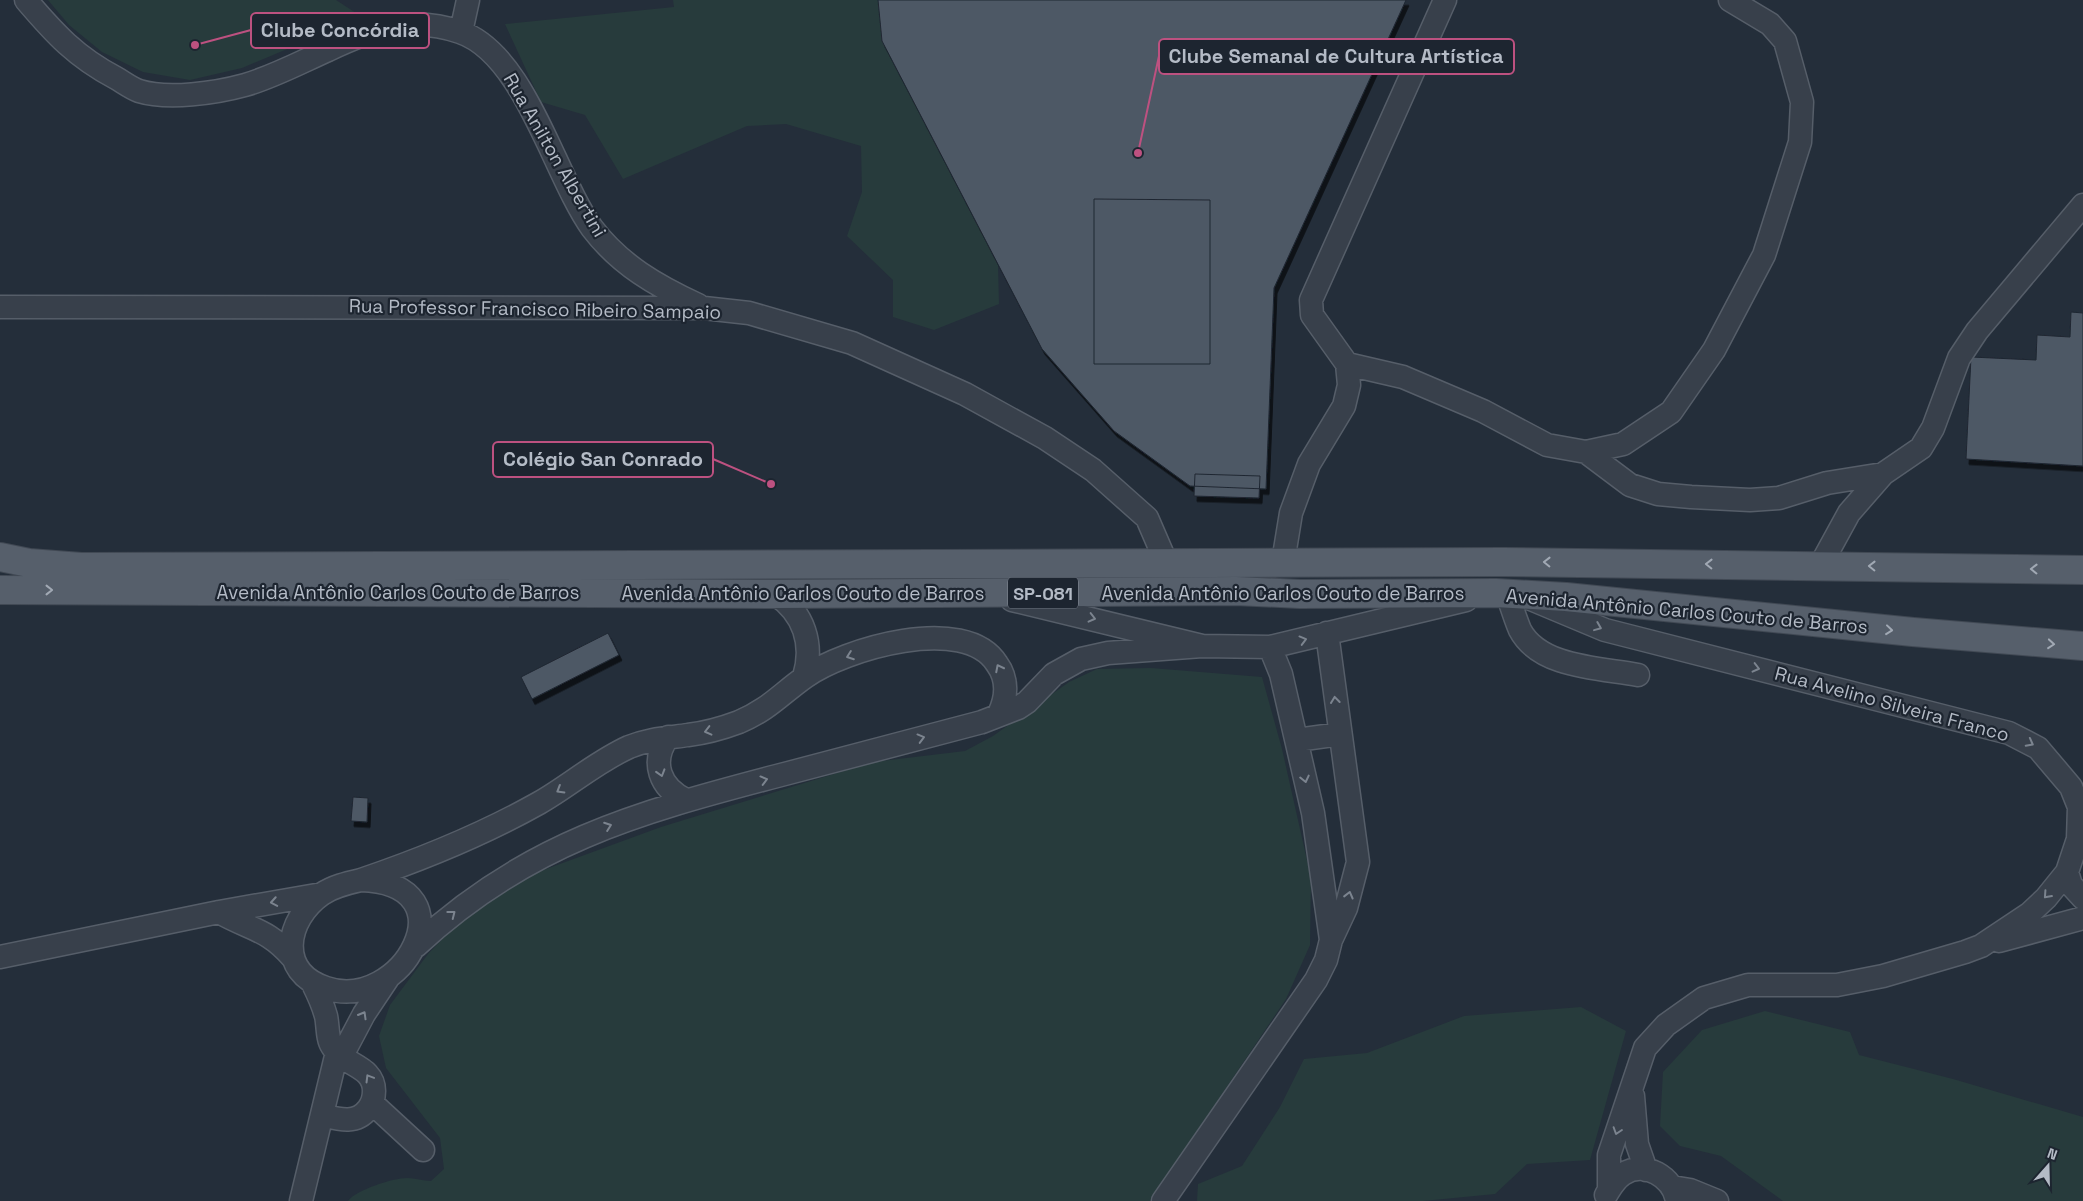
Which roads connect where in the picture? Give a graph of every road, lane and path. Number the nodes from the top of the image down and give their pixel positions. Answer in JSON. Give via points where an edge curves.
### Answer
{"nodes":[{"id":1,"x":26,"y":0,"type":"edge"},
{"id":2,"x":468,"y":0,"type":"edge"},
{"id":3,"x":1445,"y":0,"type":"edge"},
{"id":4,"x":1730,"y":0,"type":"edge"},
{"id":5,"x":461,"y":32,"type":"junction"},
{"id":6,"x":2083,"y":205,"type":"edge"},
{"id":7,"x":0,"y":307,"type":"edge"},
{"id":8,"x":704,"y":308,"type":"junction"},
{"id":9,"x":1347,"y":364,"type":"junction"},
{"id":10,"x":1586,"y":452,"type":"junction"},
{"id":11,"x":1883,"y":474,"type":"junction"},
{"id":12,"x":0,"y":557,"type":"edge"},
{"id":13,"x":1166,"y":562,"type":"junction"},
{"id":14,"x":1283,"y":562,"type":"junction"},
{"id":15,"x":1820,"y":566,"type":"junction"},
{"id":16,"x":2083,"y":570,"type":"edge"},
{"id":17,"x":0,"y":590,"type":"edge"},
{"id":18,"x":976,"y":593,"type":"junction"},
{"id":19,"x":775,"y":594,"type":"junction"},
{"id":20,"x":1508,"y":594,"type":"junction"},
{"id":21,"x":1327,"y":633,"type":"junction"},
{"id":22,"x":1202,"y":646,"type":"junction"},
{"id":23,"x":2083,"y":646,"type":"edge"},
{"id":24,"x":1270,"y":647,"type":"junction"},
{"id":25,"x":1638,"y":675,"type":"dead end"},
{"id":26,"x":804,"y":677,"type":"junction"},
{"id":27,"x":999,"y":714,"type":"junction"},
{"id":28,"x":1340,"y":734,"type":"junction"},
{"id":29,"x":668,"y":737,"type":"junction"},
{"id":30,"x":1296,"y":740,"type":"junction"},
{"id":31,"x":686,"y":800,"type":"junction"},
{"id":32,"x":2080,"y":838,"type":"edge"},
{"id":33,"x":2067,"y":872,"type":"junction"},
{"id":34,"x":361,"y":880,"type":"junction"},
{"id":35,"x":322,"y":894,"type":"junction"},
{"id":36,"x":2083,"y":898,"type":"edge"},
{"id":37,"x":219,"y":912,"type":"junction"},
{"id":38,"x":2083,"y":918,"type":"edge"},
{"id":39,"x":1331,"y":940,"type":"junction"},
{"id":40,"x":416,"y":946,"type":"junction"},
{"id":41,"x":1981,"y":946,"type":"junction"},
{"id":42,"x":0,"y":957,"type":"edge"},
{"id":43,"x":293,"y":958,"type":"junction"},
{"id":44,"x":389,"y":976,"type":"junction"},
{"id":45,"x":314,"y":984,"type":"junction"},
{"id":46,"x":337,"y":1052,"type":"junction"},
{"id":47,"x":1632,"y":1085,"type":"junction"},
{"id":48,"x":372,"y":1103,"type":"junction"},
{"id":49,"x":322,"y":1115,"type":"junction"},
{"id":50,"x":423,"y":1150,"type":"dead end"},
{"id":51,"x":1646,"y":1170,"type":"junction"},
{"id":52,"x":1674,"y":1194,"type":"edge"},
{"id":53,"x":1606,"y":1198,"type":"edge"},
{"id":54,"x":301,"y":1201,"type":"edge"},
{"id":55,"x":1163,"y":1201,"type":"edge"},
{"id":56,"x":1717,"y":1201,"type":"edge"}],
"edges":[{"from":1,"to":5,"type":"street","name":"Rua Anilton Albertini","via":[[51,30],[88,64],[139,91],[192,96],[246,85],[368,31],[411,23]]},
{"from":2,"to":5,"type":"street"},
{"from":3,"to":9,"type":"street","via":[[1312,300],[1312,315]]},
{"from":4,"to":10,"type":"street","via":[[1770,24],[1785,41],[1802,102],[1800,142],[1781,204],[1764,255],[1714,350],[1671,412],[1623,444]]},
{"from":5,"to":8,"type":"street","name":"Rua Anilton Albertini","via":[[494,53],[518,87],[591,226],[617,257],[660,287]]},
{"from":6,"to":11,"type":"street","via":[[1977,331],[1959,358],[1933,428],[1921,448]]},
{"from":7,"to":8,"type":"street","name":"Rua Professor Francisco Ribeiro Sampaio"},
{"from":8,"to":13,"type":"street","name":"Rua Professor Francisco Ribeiro Sampaio","via":[[749,313],[852,343],[965,394],[1045,438],[1093,470],[1147,518]]},
{"from":9,"to":10,"type":"street","via":[[1404,377],[1484,411],[1547,445]]},
{"from":9,"to":14,"type":"street","via":[[1349,385],[1344,406],[1309,464],[1291,513]]},
{"from":10,"to":11,"type":"street","via":[[1630,485],[1658,494],[1691,497],[1779,498],[1827,484]]},
{"from":11,"to":15,"type":"street","via":[[1849,513]]},
{"from":12,"to":13,"type":"main road","name":"Avenida Antônio Carlos Couto de Barros","number":"SP-081","via":[[81,567]]},
{"from":13,"to":14,"type":"main road","name":"Avenida Antônio Carlos Couto de Barros","number":"SP-081"},
{"from":15,"to":14,"type":"main road","name":"Avenida Antônio Carlos Couto de Barros","number":"SP-081","one_way":true},
{"from":16,"to":15,"type":"main road","name":"Avenida Antônio Carlos Couto de Barros","number":"SP-081","one_way":true},
{"from":17,"to":19,"type":"main road","name":"Avenida Antônio Carlos Couto de Barros","number":"SP-081","one_way":true},
{"from":18,"to":19,"type":"main road","name":"Avenida Antônio Carlos Couto de Barros","number":"SP-081"},
{"from":18,"to":20,"type":"main road","name":"Avenida Antônio Carlos Couto de Barros","number":"SP-081"},
{"from":18,"to":22,"type":"street","one_way":true},
{"from":19,"to":26,"type":"street","via":[[797,614],[806,633],[809,656]]},
{"from":20,"to":21,"type":"street"},
{"from":20,"to":23,"type":"main road","name":"Avenida Antônio Carlos Couto de Barros","number":"SP-081","one_way":true},
{"from":20,"to":25,"type":"street","via":[[1521,631],[1533,647],[1552,659]]},
{"from":20,"to":32,"type":"street","name":"Rua Avelino Silveira Franco","one_way":true,"via":[[1605,630],[2009,733],[2038,748],[2071,787],[2079,807]]},
{"from":24,"to":21,"type":"street","one_way":true},
{"from":28,"to":21,"type":"street","one_way":true},
{"from":22,"to":24,"type":"street"},
{"from":22,"to":27,"type":"street","via":[[1108,653],[1081,659],[1054,674],[1027,702]]},
{"from":24,"to":30,"type":"street","via":[[1281,674]]},
{"from":27,"to":26,"type":"street","one_way":true,"via":[[1005,686],[1000,667],[987,651],[968,641],[934,639],[888,644],[845,657]]},
{"from":26,"to":29,"type":"street","one_way":true,"via":[[774,702],[741,721],[705,732]]},
{"from":31,"to":27,"type":"street","one_way":true,"via":[[982,722]]},
{"from":28,"to":30,"type":"street"},
{"from":39,"to":28,"type":"street","one_way":true,"via":[[1346,908],[1358,862]]},
{"from":29,"to":31,"type":"street","one_way":true,"via":[[660,752],[658,768],[665,785]]},
{"from":29,"to":34,"type":"street","one_way":true,"via":[[640,743],[613,754],[538,804],[462,842]]},
{"from":30,"to":39,"type":"street","one_way":true,"via":[[1313,813]]},
{"from":40,"to":31,"type":"street","one_way":true,"via":[[472,898],[533,860],[601,829]]},
{"from":32,"to":33,"type":"street","name":"Rua Avelino Silveira Franco"},
{"from":33,"to":36,"type":"street","via":[[2071,885]]},
{"from":33,"to":41,"type":"street","name":"Rua Avelino Silveira Franco","one_way":true,"via":[[2029,914]]},
{"from":34,"to":35,"type":"street","via":[[341,884]]},
{"from":34,"to":40,"type":"street","via":[[381,880],[398,887],[411,898],[419,912]]},
{"from":35,"to":37,"type":"street","one_way":true},
{"from":35,"to":43,"type":"street","via":[[296,924]]},
{"from":37,"to":42,"type":"street"},
{"from":37,"to":43,"type":"street","via":[[262,931]]},
{"from":38,"to":41,"type":"street"},
{"from":39,"to":55,"type":"street","via":[[1316,980]]},
{"from":40,"to":44,"type":"street","via":[[405,963]]},
{"from":41,"to":47,"type":"street","name":"Rua Avelino Silveira Franco","via":[[1883,976],[1838,985],[1748,985],[1704,998],[1666,1025],[1645,1048]]},
{"from":43,"to":45,"type":"street","via":[[300,973]]},
{"from":44,"to":45,"type":"street","via":[[370,986],[350,991],[330,990]]},
{"from":46,"to":44,"type":"street","one_way":true,"via":[[346,1048]]},
{"from":45,"to":46,"type":"street","via":[[326,1013],[331,1046]]},
{"from":48,"to":46,"type":"street","one_way":true,"via":[[374,1086],[371,1078]]},
{"from":46,"to":49,"type":"street"},
{"from":47,"to":51,"type":"street","name":"Rua Avelino Silveira Franco","via":[[1637,1144]]},
{"from":47,"to":53,"type":"street","name":"Rua Avelino Silveira Franco","one_way":true,"via":[[1609,1155]]},
{"from":48,"to":49,"type":"street","via":[[363,1114],[349,1120]]},
{"from":48,"to":50,"type":"street"},
{"from":49,"to":54,"type":"street"},
{"from":51,"to":52,"type":"street","via":[[1667,1180]]},
{"from":51,"to":53,"type":"street","via":[[1624,1173],[1612,1183]]},
{"from":52,"to":56,"type":"street","via":[[1690,1190]]}]}
